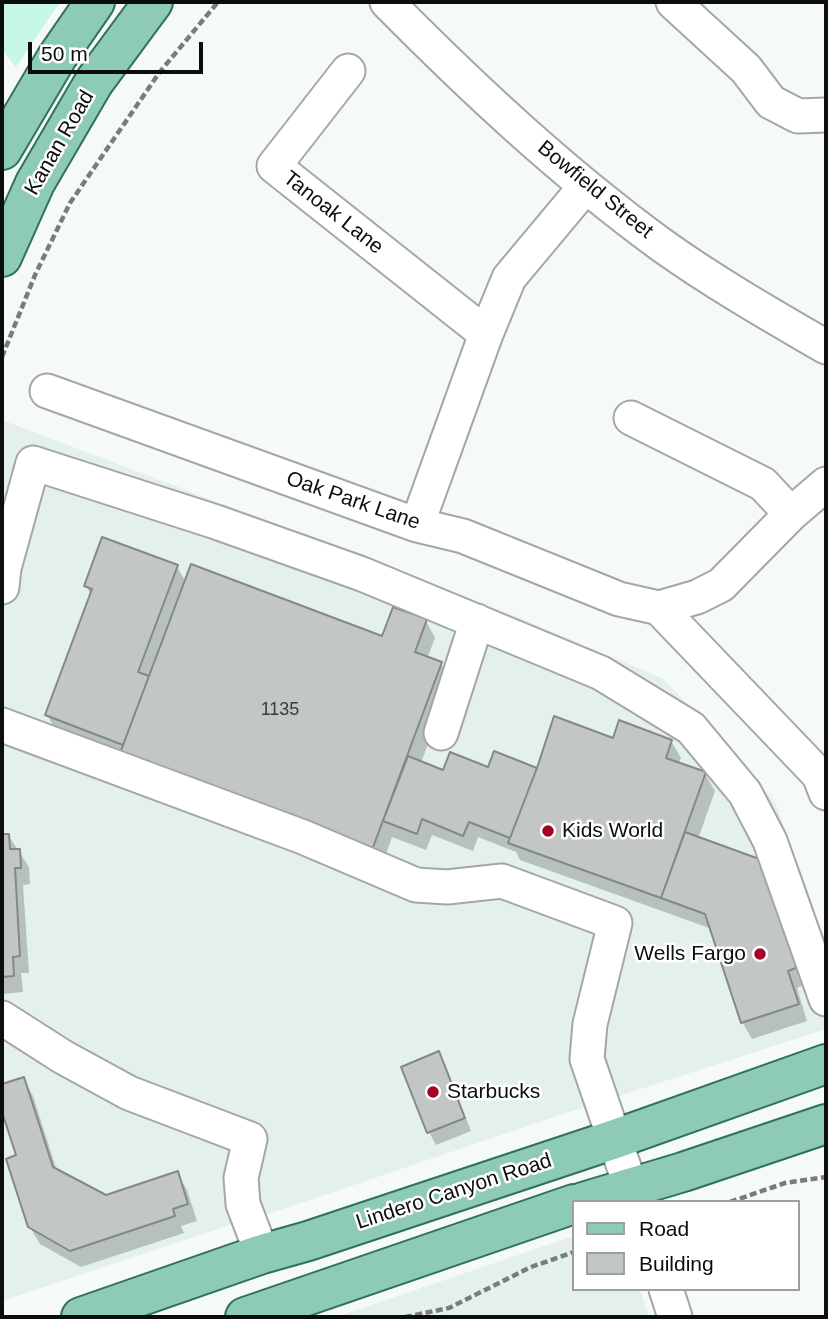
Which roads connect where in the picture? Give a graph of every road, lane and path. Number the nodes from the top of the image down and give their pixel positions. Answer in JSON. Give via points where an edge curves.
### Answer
{"nodes":[{"id":1,"x":95,"y":2,"type":"edge"},
{"id":2,"x":153,"y":2,"type":"edge"},
{"id":3,"x":218,"y":2,"type":"edge"},
{"id":4,"x":387,"y":2,"type":"edge"},
{"id":5,"x":673,"y":2,"type":"edge"},
{"id":6,"x":348,"y":71,"type":"dead end"},
{"id":7,"x":825,"y":116,"type":"edge"},
{"id":8,"x":2,"y":150,"type":"edge"},
{"id":9,"x":585,"y":187,"type":"junction"},
{"id":10,"x":2,"y":257,"type":"edge"},
{"id":11,"x":486,"y":334,"type":"junction"},
{"id":12,"x":826,"y":347,"type":"edge"},
{"id":13,"x":2,"y":357,"type":"edge"},
{"id":14,"x":47,"y":391,"type":"dead end"},
{"id":15,"x":631,"y":418,"type":"dead end"},
{"id":16,"x":826,"y":484,"type":"edge"},
{"id":17,"x":791,"y":514,"type":"junction"},
{"id":18,"x":417,"y":525,"type":"junction"},
{"id":19,"x":2,"y":574,"type":"edge"},
{"id":20,"x":659,"y":608,"type":"junction"},
{"id":21,"x":477,"y":621,"type":"junction"},
{"id":22,"x":2,"y":725,"type":"edge"},
{"id":23,"x":441,"y":733,"type":"dead end"},
{"id":24,"x":826,"y":793,"type":"edge"},
{"id":25,"x":826,"y":999,"type":"edge"},
{"id":26,"x":2,"y":1018,"type":"edge"},
{"id":27,"x":826,"y":1064,"type":"edge"},
{"id":28,"x":826,"y":1124,"type":"edge"},
{"id":29,"x":615,"y":1139,"type":"junction"},
{"id":30,"x":826,"y":1177,"type":"edge"},
{"id":31,"x":634,"y":1194,"type":"edge"},
{"id":32,"x":596,"y":1200,"type":"edge"},
{"id":33,"x":736,"y":1200,"type":"edge"},
{"id":34,"x":572,"y":1206,"type":"edge"},
{"id":35,"x":572,"y":1253,"type":"edge"},
{"id":36,"x":262,"y":1254,"type":"junction"},
{"id":37,"x":667,"y":1291,"type":"edge"},
{"id":38,"x":303,"y":1308,"type":"edge"},
{"id":39,"x":81,"y":1317,"type":"edge"},
{"id":40,"x":245,"y":1317,"type":"edge"},
{"id":41,"x":405,"y":1317,"type":"edge"},
{"id":42,"x":675,"y":1317,"type":"edge"}],
"edges":[{"from":1,"to":8,"type":"main road"},
{"from":2,"to":10,"type":"main road","name":"Kanan Road","via":[[94,82],[34,183]]},
{"from":3,"to":13,"type":"path","via":[[159,73],[70,203]]},
{"from":4,"to":9,"type":"street","name":"Bowfield Street","via":[[452,68]]},
{"from":5,"to":7,"type":"street","via":[[746,69],[771,102],[798,116]]},
{"from":6,"to":11,"type":"street","name":"Tanoak Lane","via":[[274,166]]},
{"from":9,"to":11,"type":"street","via":[[509,278]]},
{"from":9,"to":12,"type":"street","name":"Bowfield Street","via":[[665,247]]},
{"from":11,"to":18,"type":"street"},
{"from":14,"to":18,"type":"street","name":"Oak Park Lane"},
{"from":15,"to":17,"type":"street","via":[[763,484]]},
{"from":16,"to":17,"type":"street"},
{"from":17,"to":20,"type":"street","via":[[721,585]]},
{"from":18,"to":20,"type":"street","name":"Oak Park Lane","via":[[463,536],[619,598]]},
{"from":19,"to":21,"type":"street","via":[[33,463],[216,522]]},
{"from":20,"to":24,"type":"street","via":[[820,775]]},
{"from":21,"to":23,"type":"street"},
{"from":21,"to":25,"type":"street","via":[[601,673],[691,728],[745,793],[770,841]]},
{"from":22,"to":29,"type":"street","via":[[303,837],[416,885],[502,881],[615,923],[590,1024],[587,1059]]},
{"from":26,"to":36,"type":"street","via":[[129,1093],[250,1139],[242,1178],[243,1204]]},
{"from":27,"to":29,"type":"main road","name":"Lindero Canyon Road"},
{"from":28,"to":31,"type":"main road","via":[[683,1172]]},
{"from":29,"to":31,"type":"street"},
{"from":29,"to":36,"type":"main road","name":"Lindero Canyon Road"},
{"from":30,"to":33,"type":"path","via":[[785,1183]]},
{"from":31,"to":32,"type":"main road"},
{"from":34,"to":38,"type":"main road"},
{"from":35,"to":41,"type":"path","via":[[531,1267],[449,1308]]},
{"from":36,"to":39,"type":"main road","name":"Lindero Canyon Road"},
{"from":37,"to":42,"type":"street"},
{"from":38,"to":40,"type":"main road"}]}
